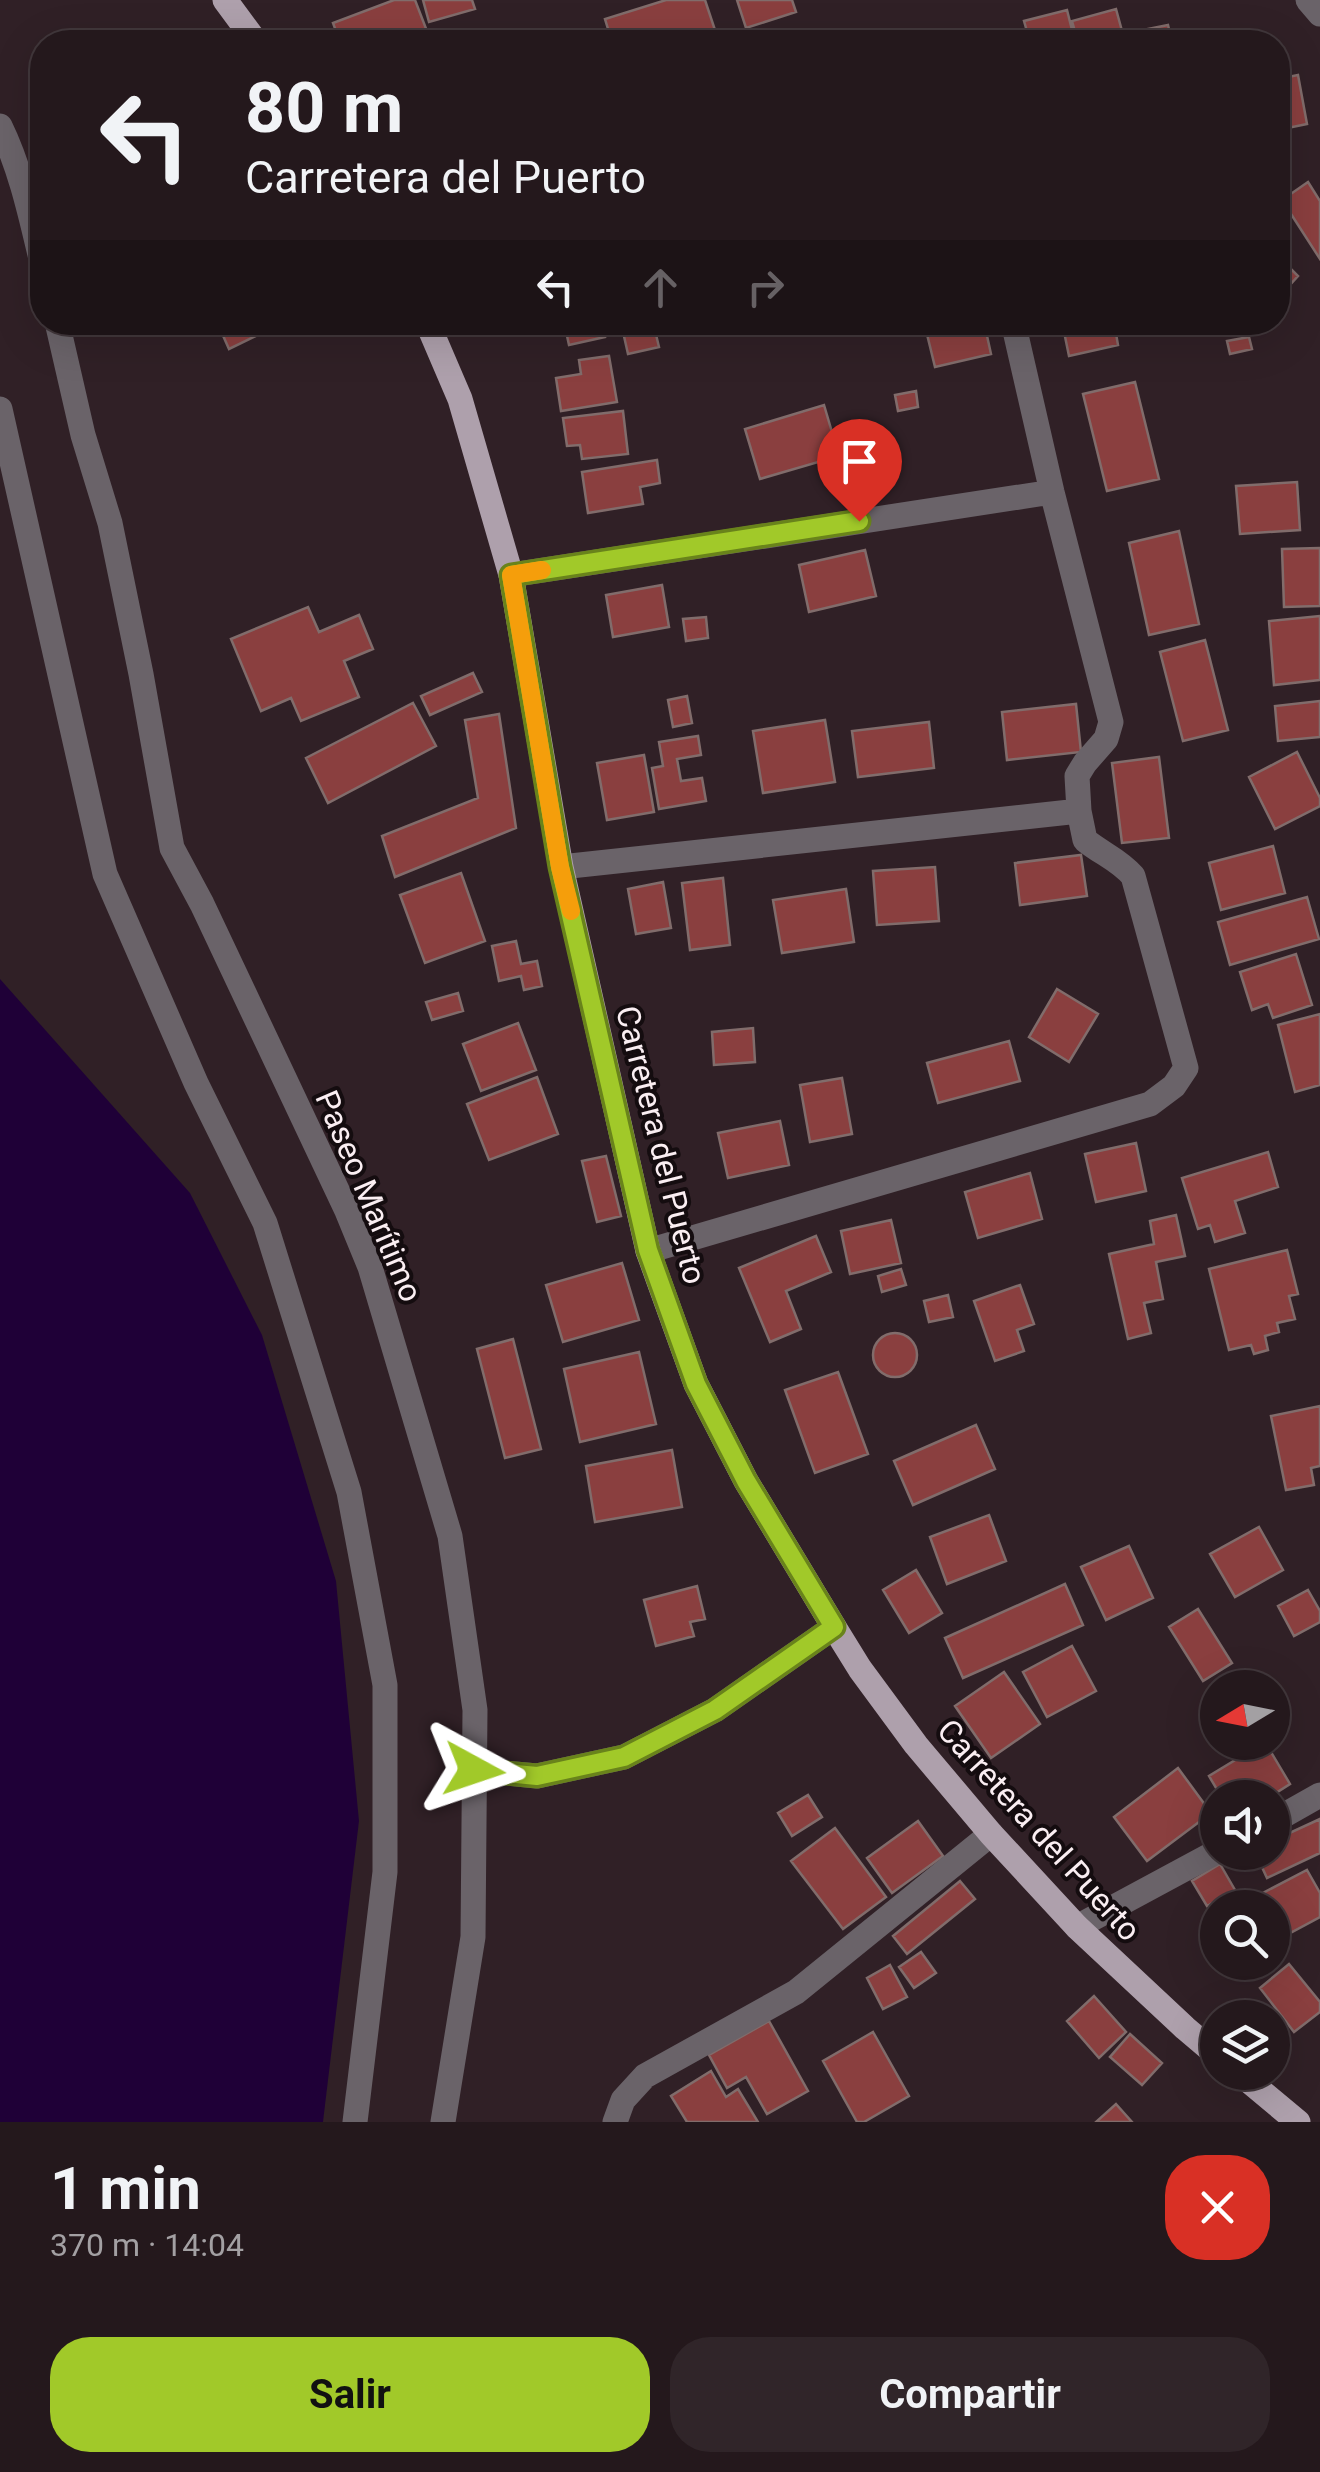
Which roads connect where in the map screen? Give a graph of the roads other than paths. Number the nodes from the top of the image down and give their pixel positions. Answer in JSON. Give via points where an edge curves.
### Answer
{"nodes":[{"id":1,"x":225,"y":0,"type":"edge"},
{"id":2,"x":1308,"y":0,"type":"edge"},
{"id":3,"x":1320,"y":14,"type":"edge"},
{"id":4,"x":247,"y":30,"type":"edge"},
{"id":5,"x":0,"y":126,"type":"edge"},
{"id":6,"x":30,"y":210,"type":"edge"},
{"id":7,"x":59,"y":335,"type":"edge"},
{"id":8,"x":433,"y":335,"type":"edge"},
{"id":9,"x":1016,"y":335,"type":"edge"},
{"id":10,"x":0,"y":409,"type":"edge"},
{"id":11,"x":1052,"y":492,"type":"junction"},
{"id":12,"x":511,"y":575,"type":"junction"},
{"id":13,"x":1079,"y":812,"type":"junction"},
{"id":14,"x":560,"y":867,"type":"junction"},
{"id":15,"x":648,"y":1250,"type":"junction"},
{"id":16,"x":834,"y":1627,"type":"junction"},
{"id":17,"x":474,"y":1770,"type":"junction"},
{"id":18,"x":1320,"y":1795,"type":"edge"},
{"id":19,"x":1290,"y":1812,"type":"edge"},
{"id":20,"x":991,"y":1834,"type":"junction"},
{"id":21,"x":1200,"y":1862,"type":"edge"},
{"id":22,"x":1077,"y":1927,"type":"junction"},
{"id":23,"x":1200,"y":2041,"type":"edge"},
{"id":24,"x":1260,"y":2090,"type":"edge"},
{"id":25,"x":355,"y":2122,"type":"edge"},
{"id":26,"x":444,"y":2122,"type":"edge"},
{"id":27,"x":616,"y":2122,"type":"edge"},
{"id":28,"x":1298,"y":2122,"type":"edge"}],
"edges":[{"from":1,"to":4,"type":"main road"},
{"from":2,"to":3,"type":"street"},
{"from":5,"to":6,"type":"street"},
{"from":7,"to":17,"type":"street","name":"Paseo Marítimo","via":[[110,523],[172,848],[370,1267],[450,1536],[474,1710]]},
{"from":8,"to":12,"type":"main road","name":"Carretera del Puerto","via":[[460,399]]},
{"from":9,"to":11,"type":"street"},
{"from":10,"to":25,"type":"street","via":[[105,874],[196,1083],[266,1222],[349,1492],[384,1685],[384,1872]]},
{"from":11,"to":12,"type":"street"},
{"from":11,"to":13,"type":"street","via":[[1111,722],[1106,739],[1076,776]]},
{"from":12,"to":14,"type":"main road","name":"Carretera del Puerto"},
{"from":13,"to":14,"type":"street"},
{"from":13,"to":15,"type":"street","via":[[1085,840],[1133,876],[1186,1068],[1174,1086],[1150,1104]]},
{"from":14,"to":15,"type":"main road","name":"Carretera del Puerto"},
{"from":15,"to":16,"type":"main road","name":"Carretera del Puerto","via":[[696,1384]]},
{"from":16,"to":17,"type":"street","via":[[715,1710],[624,1757],[537,1776]]},
{"from":16,"to":20,"type":"main road","name":"Carretera del Puerto","via":[[916,1746]]},
{"from":17,"to":26,"type":"street","name":"Paseo Marítimo","via":[[473,1937]]},
{"from":18,"to":19,"type":"street"},
{"from":20,"to":22,"type":"main road","name":"Carretera del Puerto"},
{"from":20,"to":27,"type":"street","via":[[796,1992],[646,2076],[623,2100]]},
{"from":21,"to":22,"type":"street"},
{"from":22,"to":23,"type":"main road","name":"Carretera del Puerto"},
{"from":24,"to":28,"type":"main road"}]}
